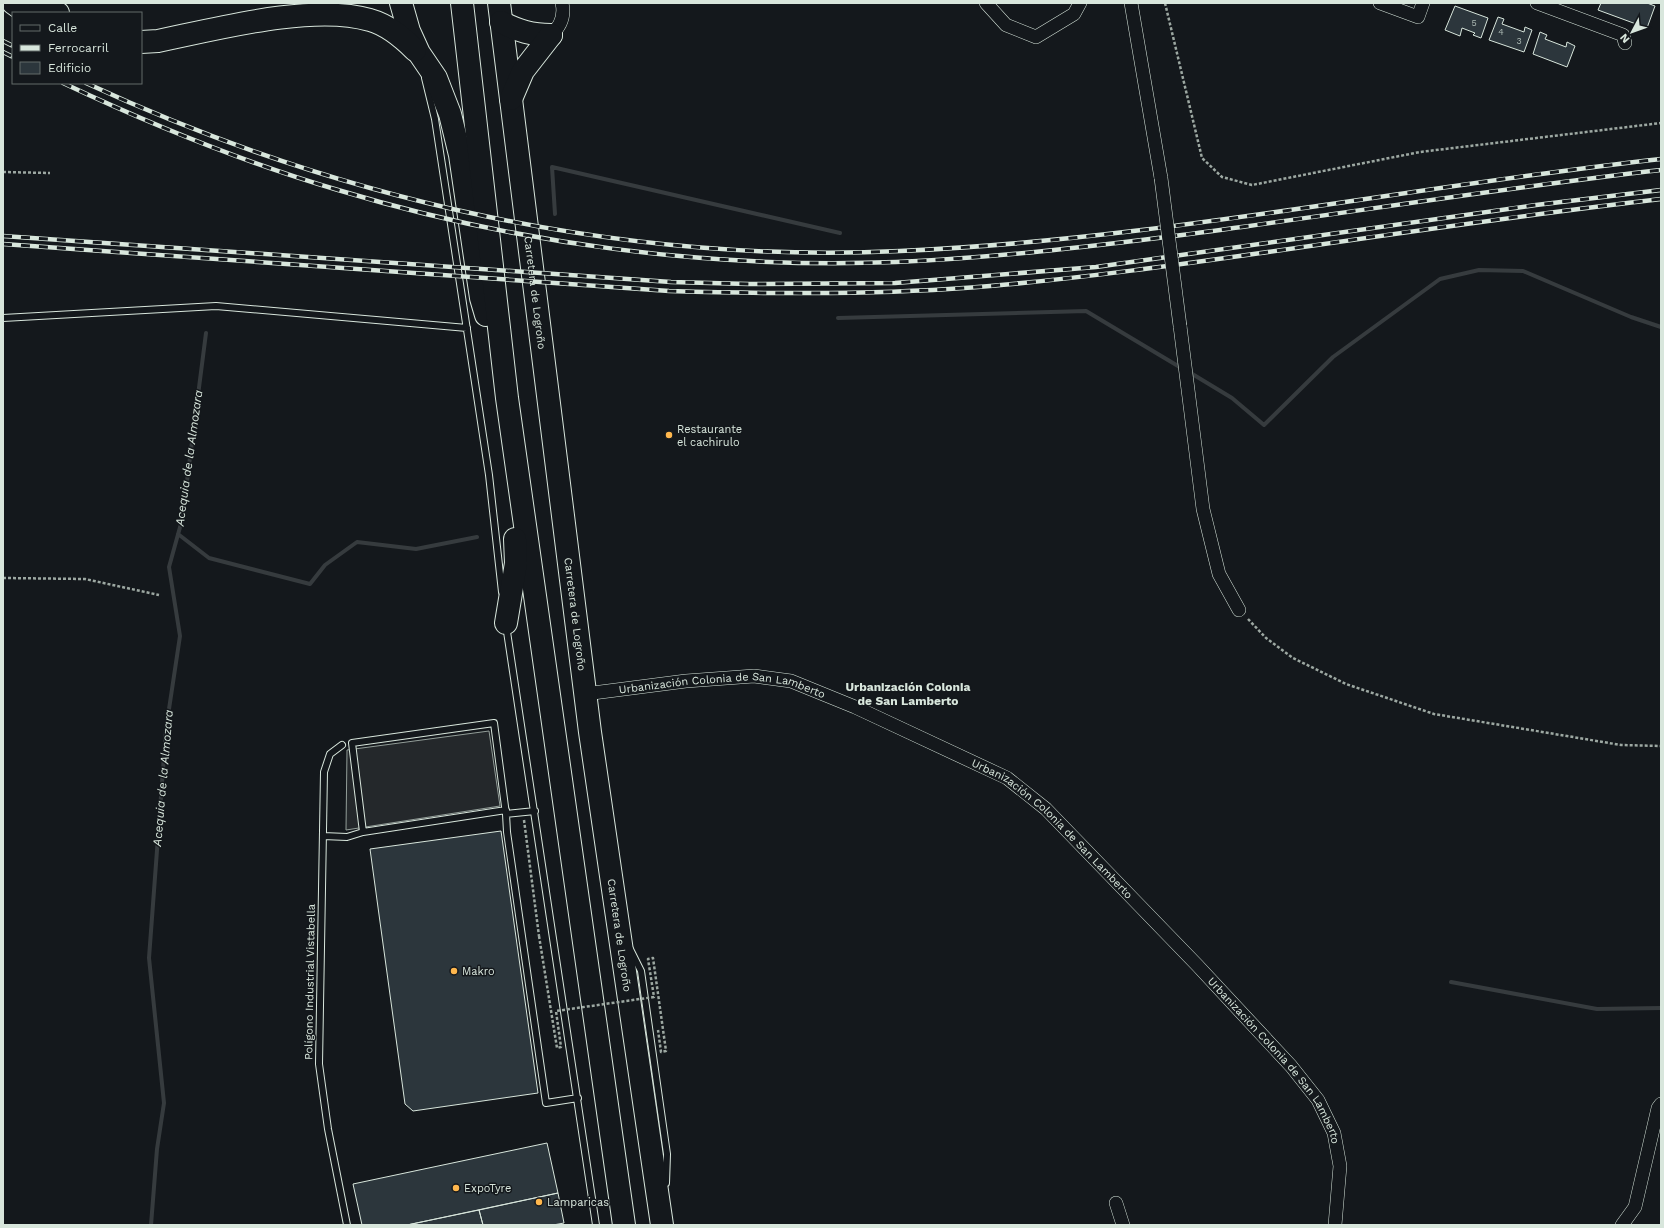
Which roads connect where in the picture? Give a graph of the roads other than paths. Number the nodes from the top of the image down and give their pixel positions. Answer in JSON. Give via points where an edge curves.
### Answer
{"nodes":[{"id":1,"x":13,"y":3,"type":"edge"},
{"id":2,"x":40,"y":3,"type":"edge"},
{"id":3,"x":282,"y":3,"type":"edge"},
{"id":4,"x":401,"y":3,"type":"edge"},
{"id":5,"x":462,"y":3,"type":"edge"},
{"id":6,"x":562,"y":3,"type":"edge"},
{"id":7,"x":986,"y":3,"type":"edge"},
{"id":8,"x":1080,"y":3,"type":"edge"},
{"id":9,"x":1131,"y":3,"type":"edge"},
{"id":10,"x":1380,"y":3,"type":"edge"},
{"id":11,"x":1423,"y":3,"type":"edge"},
{"id":12,"x":1537,"y":3,"type":"edge"},
{"id":13,"x":502,"y":11,"type":"edge"},
{"id":14,"x":25,"y":12,"type":"edge"},
{"id":15,"x":56,"y":12,"type":"edge"},
{"id":16,"x":142,"y":28,"type":"edge"},
{"id":17,"x":551,"y":35,"type":"junction"},
{"id":18,"x":142,"y":42,"type":"edge"},
{"id":19,"x":1625,"y":43,"type":"dead end"},
{"id":20,"x":419,"y":53,"type":"junction"},
{"id":21,"x":511,"y":100,"type":"junction"},
{"id":22,"x":3,"y":318,"type":"edge"},
{"id":23,"x":467,"y":328,"type":"junction"},
{"id":24,"x":504,"y":375,"type":"junction"},
{"id":25,"x":507,"y":398,"type":"junction"},
{"id":26,"x":1239,"y":610,"type":"road end"},
{"id":27,"x":506,"y":623,"type":"junction"},
{"id":28,"x":585,"y":694,"type":"junction"},
{"id":29,"x":342,"y":745,"type":"dead end"},
{"id":30,"x":535,"y":810,"type":"junction"},
{"id":31,"x":506,"y":812,"type":"junction"},
{"id":32,"x":363,"y":832,"type":"junction"},
{"id":33,"x":323,"y":836,"type":"junction"},
{"id":34,"x":618,"y":927,"type":"junction"},
{"id":35,"x":578,"y":1098,"type":"junction"},
{"id":36,"x":1661,"y":1104,"type":"edge"},
{"id":37,"x":666,"y":1194,"type":"dead end"},
{"id":38,"x":665,"y":1202,"type":"dead end"},
{"id":39,"x":1116,"y":1203,"type":"dead end"},
{"id":40,"x":347,"y":1225,"type":"edge"},
{"id":41,"x":596,"y":1225,"type":"edge"},
{"id":42,"x":624,"y":1225,"type":"edge"},
{"id":43,"x":662,"y":1225,"type":"edge"},
{"id":44,"x":665,"y":1225,"type":"edge"},
{"id":45,"x":1123,"y":1225,"type":"edge"},
{"id":46,"x":1335,"y":1225,"type":"edge"},
{"id":47,"x":1622,"y":1225,"type":"edge"}],
"edges":[{"from":1,"to":14,"type":"highway"},
{"from":2,"to":15,"type":"highway"},
{"from":3,"to":16,"type":"highway"},
{"from":4,"to":20,"type":"highway"},
{"from":5,"to":24,"type":"highway"},
{"from":6,"to":17,"type":"street","via":[[562,19],[557,30]]},
{"from":7,"to":8,"type":"street","via":[[1006,25],[1036,37],[1074,14]]},
{"from":9,"to":26,"type":"street","bridge":true,"via":[[1161,178],[1203,509],[1219,574]]},
{"from":10,"to":11,"type":"street","via":[[1418,17]]},
{"from":12,"to":19,"type":"street","via":[[1623,35]]},
{"from":13,"to":17,"type":"highway","via":[[515,29],[533,35]]},
{"from":13,"to":21,"type":"highway","name":"Carretera de Logroño"},
{"from":17,"to":21,"type":"highway","via":[[523,71]]},
{"from":18,"to":20,"type":"highway","via":[[299,15],[328,14],[371,20],[391,29]]},
{"from":20,"to":23,"type":"lane","via":[[435,119]]},
{"from":20,"to":24,"type":"highway","via":[[436,78],[450,114],[460,156],[480,298]]},
{"from":21,"to":28,"type":"highway","name":"Carretera de Logroño"},
{"from":22,"to":23,"type":"lane","via":[[216,306]]},
{"from":23,"to":27,"type":"lane","via":[[489,475]]},
{"from":24,"to":25,"type":"highway"},
{"from":25,"to":27,"type":"highway","via":[[516,563]]},
{"from":25,"to":42,"type":"highway"},
{"from":27,"to":30,"type":"lane"},
{"from":28,"to":34,"type":"highway","name":"Carretera de Logroño"},
{"from":28,"to":46,"type":"street","name":"Urbanización Colonia de San Lamberto","via":[[686,681],[754,676],[791,681],[855,707],[1007,778],[1046,808],[1197,965],[1318,1100],[1334,1133],[1340,1166]]},
{"from":29,"to":33,"type":"lane","name":"Polígono Industrial Vistabella","via":[[330,754],[325,765]]},
{"from":30,"to":31,"type":"lane"},
{"from":30,"to":35,"type":"lane"},
{"from":31,"to":32,"type":"lane"},
{"from":31,"to":32,"type":"lane","via":[[494,723],[352,743]]},
{"from":31,"to":35,"type":"lane","via":[[546,1103]]},
{"from":32,"to":33,"type":"lane","via":[[347,836]]},
{"from":33,"to":40,"type":"lane","name":"Polígono Industrial Vistabella","via":[[319,1064],[328,1129]]},
{"from":34,"to":37,"type":"lane","via":[[641,971],[667,1154]]},
{"from":34,"to":43,"type":"highway","name":"Carretera de Logroño"},
{"from":35,"to":41,"type":"lane"},
{"from":36,"to":47,"type":"street","via":[[1635,1207]]},
{"from":38,"to":44,"type":"lane"},
{"from":39,"to":45,"type":"street"}]}
